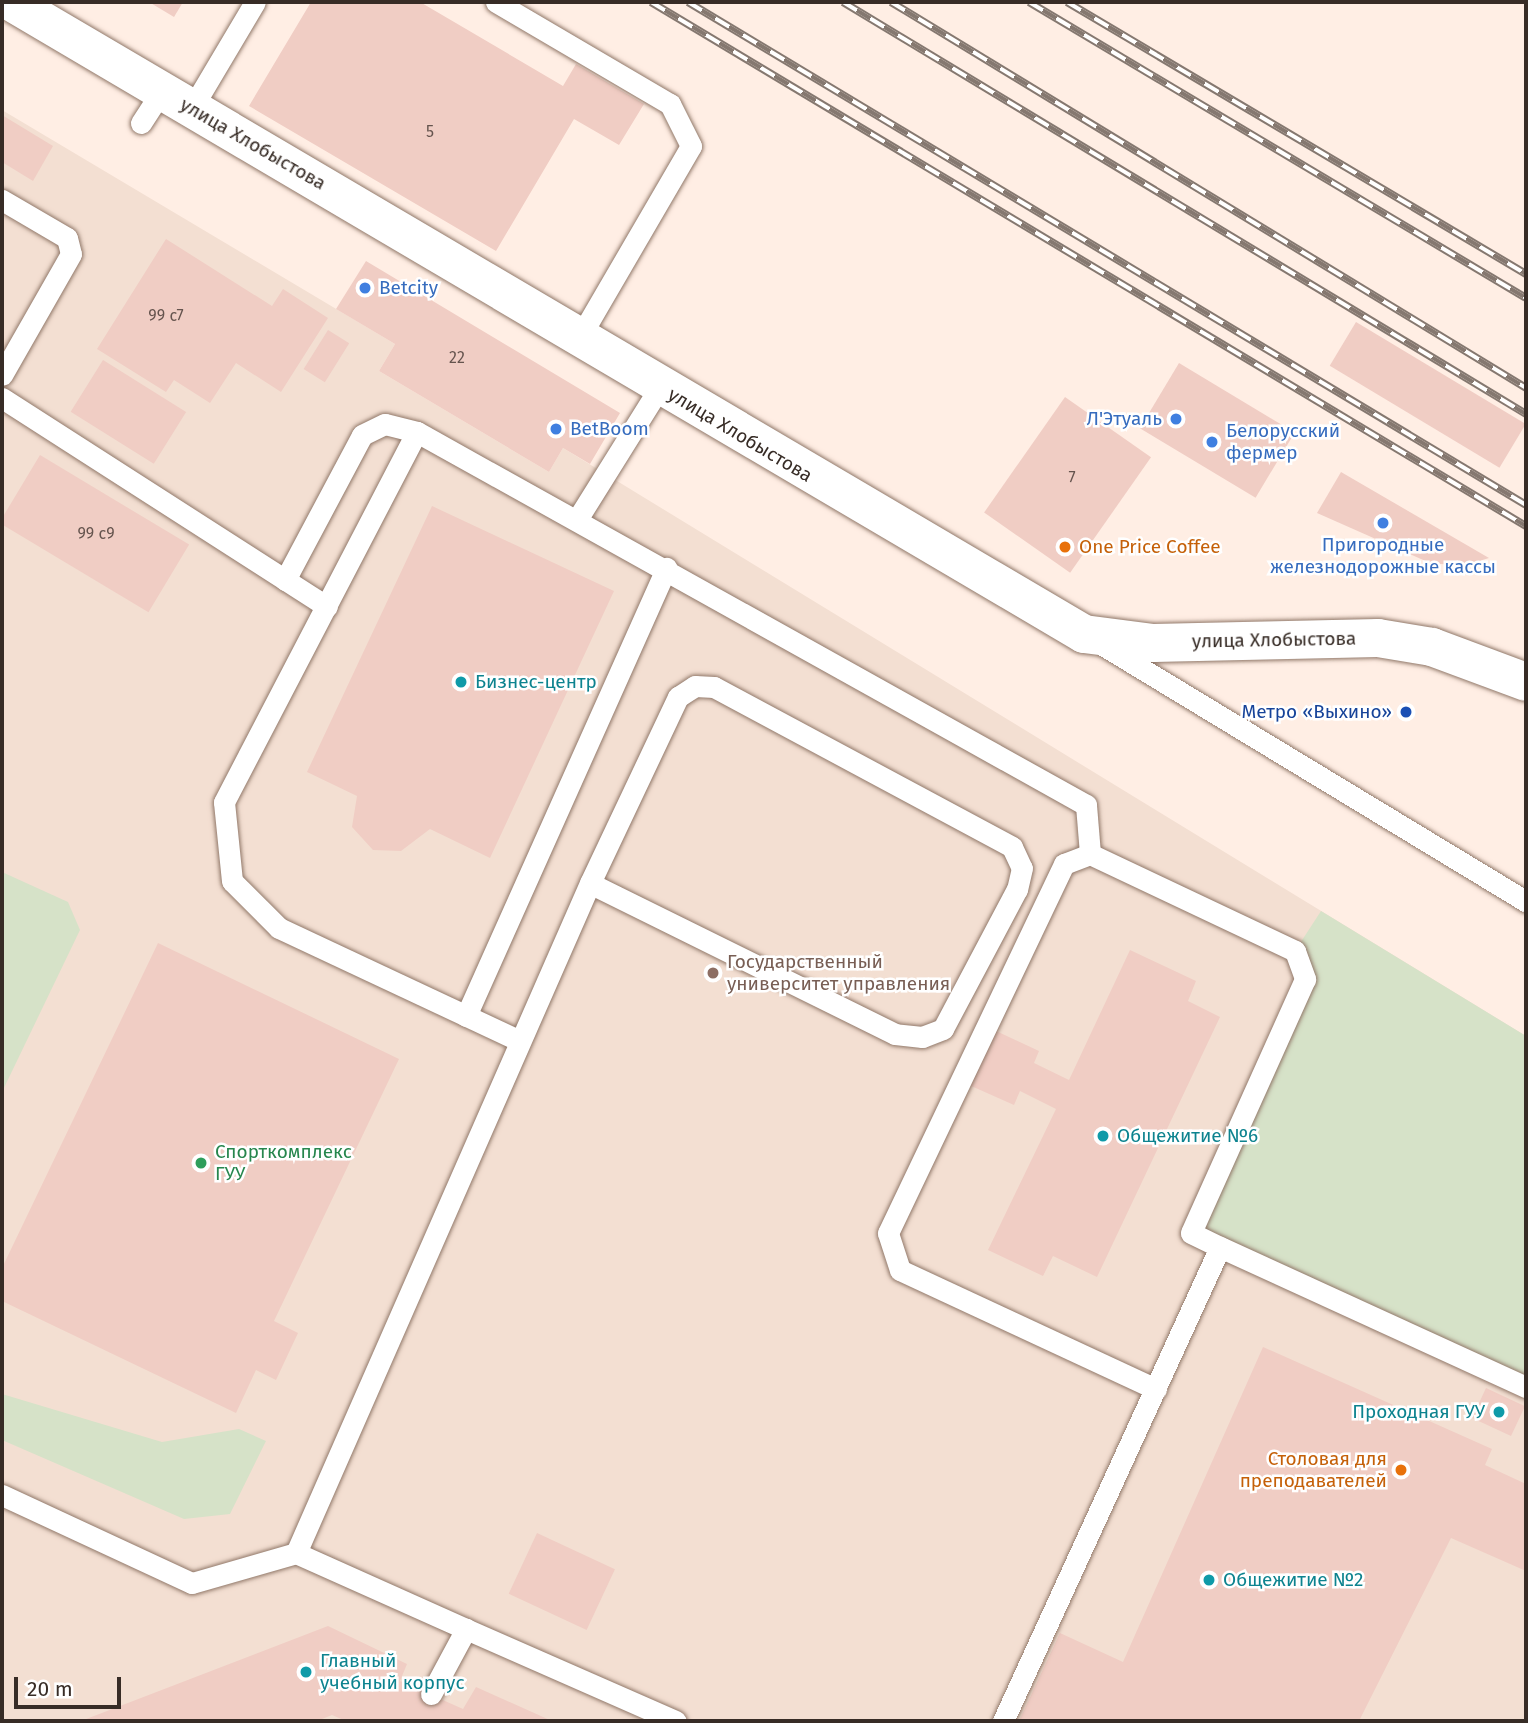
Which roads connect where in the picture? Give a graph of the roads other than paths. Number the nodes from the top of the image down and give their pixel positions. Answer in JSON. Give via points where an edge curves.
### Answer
{"nodes":[{"id":1,"x":11,"y":2,"type":"edge"},
{"id":2,"x":255,"y":2,"type":"edge"},
{"id":3,"x":496,"y":2,"type":"edge"},
{"id":4,"x":177,"y":100,"type":"junction"},
{"id":5,"x":141,"y":123,"type":"dead end"},
{"id":6,"x":2,"y":200,"type":"edge"},
{"id":7,"x":580,"y":337,"type":"junction"},
{"id":8,"x":2,"y":376,"type":"edge"},
{"id":9,"x":660,"y":387,"type":"junction"},
{"id":10,"x":2,"y":398,"type":"edge"},
{"id":11,"x":417,"y":432,"type":"junction"},
{"id":12,"x":578,"y":518,"type":"junction"},
{"id":13,"x":666,"y":568,"type":"junction"},
{"id":14,"x":285,"y":580,"type":"junction"},
{"id":15,"x":327,"y":607,"type":"junction"},
{"id":16,"x":1084,"y":634,"type":"junction"},
{"id":17,"x":1526,"y":682,"type":"edge"},
{"id":18,"x":1090,"y":854,"type":"junction"},
{"id":19,"x":590,"y":883,"type":"junction"},
{"id":20,"x":1526,"y":901,"type":"edge"},
{"id":21,"x":466,"y":1016,"type":"junction"},
{"id":22,"x":518,"y":1040,"type":"junction"},
{"id":23,"x":1220,"y":1247,"type":"junction"},
{"id":24,"x":1526,"y":1387,"type":"edge"},
{"id":25,"x":1156,"y":1389,"type":"junction"},
{"id":26,"x":2,"y":1495,"type":"edge"},
{"id":27,"x":296,"y":1553,"type":"junction"},
{"id":28,"x":466,"y":1629,"type":"junction"},
{"id":29,"x":431,"y":1694,"type":"dead end"},
{"id":30,"x":676,"y":1721,"type":"edge"},
{"id":31,"x":1003,"y":1721,"type":"edge"}],
"edges":[{"from":1,"to":4,"type":"street","name":"улица Хлобыстова"},
{"from":2,"to":4,"type":"lane"},
{"from":3,"to":7,"type":"lane","via":[[670,104],[691,146]]},
{"from":4,"to":5,"type":"lane"},
{"from":4,"to":7,"type":"street","name":"улица Хлобыстова"},
{"from":6,"to":8,"type":"lane","via":[[67,238],[71,254]]},
{"from":7,"to":9,"type":"street","name":"улица Хлобыстова"},
{"from":9,"to":12,"type":"lane"},
{"from":9,"to":16,"type":"street","name":"улица Хлобыстова"},
{"from":10,"to":14,"type":"lane"},
{"from":11,"to":12,"type":"lane"},
{"from":11,"to":14,"type":"lane","via":[[385,424],[362,435]]},
{"from":11,"to":15,"type":"lane"},
{"from":12,"to":13,"type":"lane"},
{"from":13,"to":18,"type":"lane","via":[[1087,805]]},
{"from":13,"to":21,"type":"lane"},
{"from":14,"to":15,"type":"lane"},
{"from":15,"to":21,"type":"lane","via":[[224,802],[232,881],[279,928]]},
{"from":16,"to":17,"type":"street","name":"улица Хлобыстова","via":[[1153,643],[1378,638],[1432,647]]},
{"from":16,"to":20,"type":"lane"},
{"from":18,"to":23,"type":"lane","via":[[1295,951],[1305,979],[1191,1233]]},
{"from":18,"to":25,"type":"lane","via":[[1064,864],[888,1233],[900,1270]]},
{"from":19,"to":19,"type":"lane","via":[[895,1034],[922,1037],[943,1029],[1017,889],[1022,868],[1012,846],[714,687],[695,686],[678,697]]},
{"from":19,"to":22,"type":"lane"},
{"from":21,"to":22,"type":"lane"},
{"from":22,"to":27,"type":"lane"},
{"from":23,"to":24,"type":"lane"},
{"from":23,"to":25,"type":"lane"},
{"from":25,"to":31,"type":"lane"},
{"from":26,"to":27,"type":"lane","via":[[192,1584]]},
{"from":27,"to":28,"type":"lane"},
{"from":28,"to":29,"type":"lane"},
{"from":28,"to":30,"type":"lane"}]}
